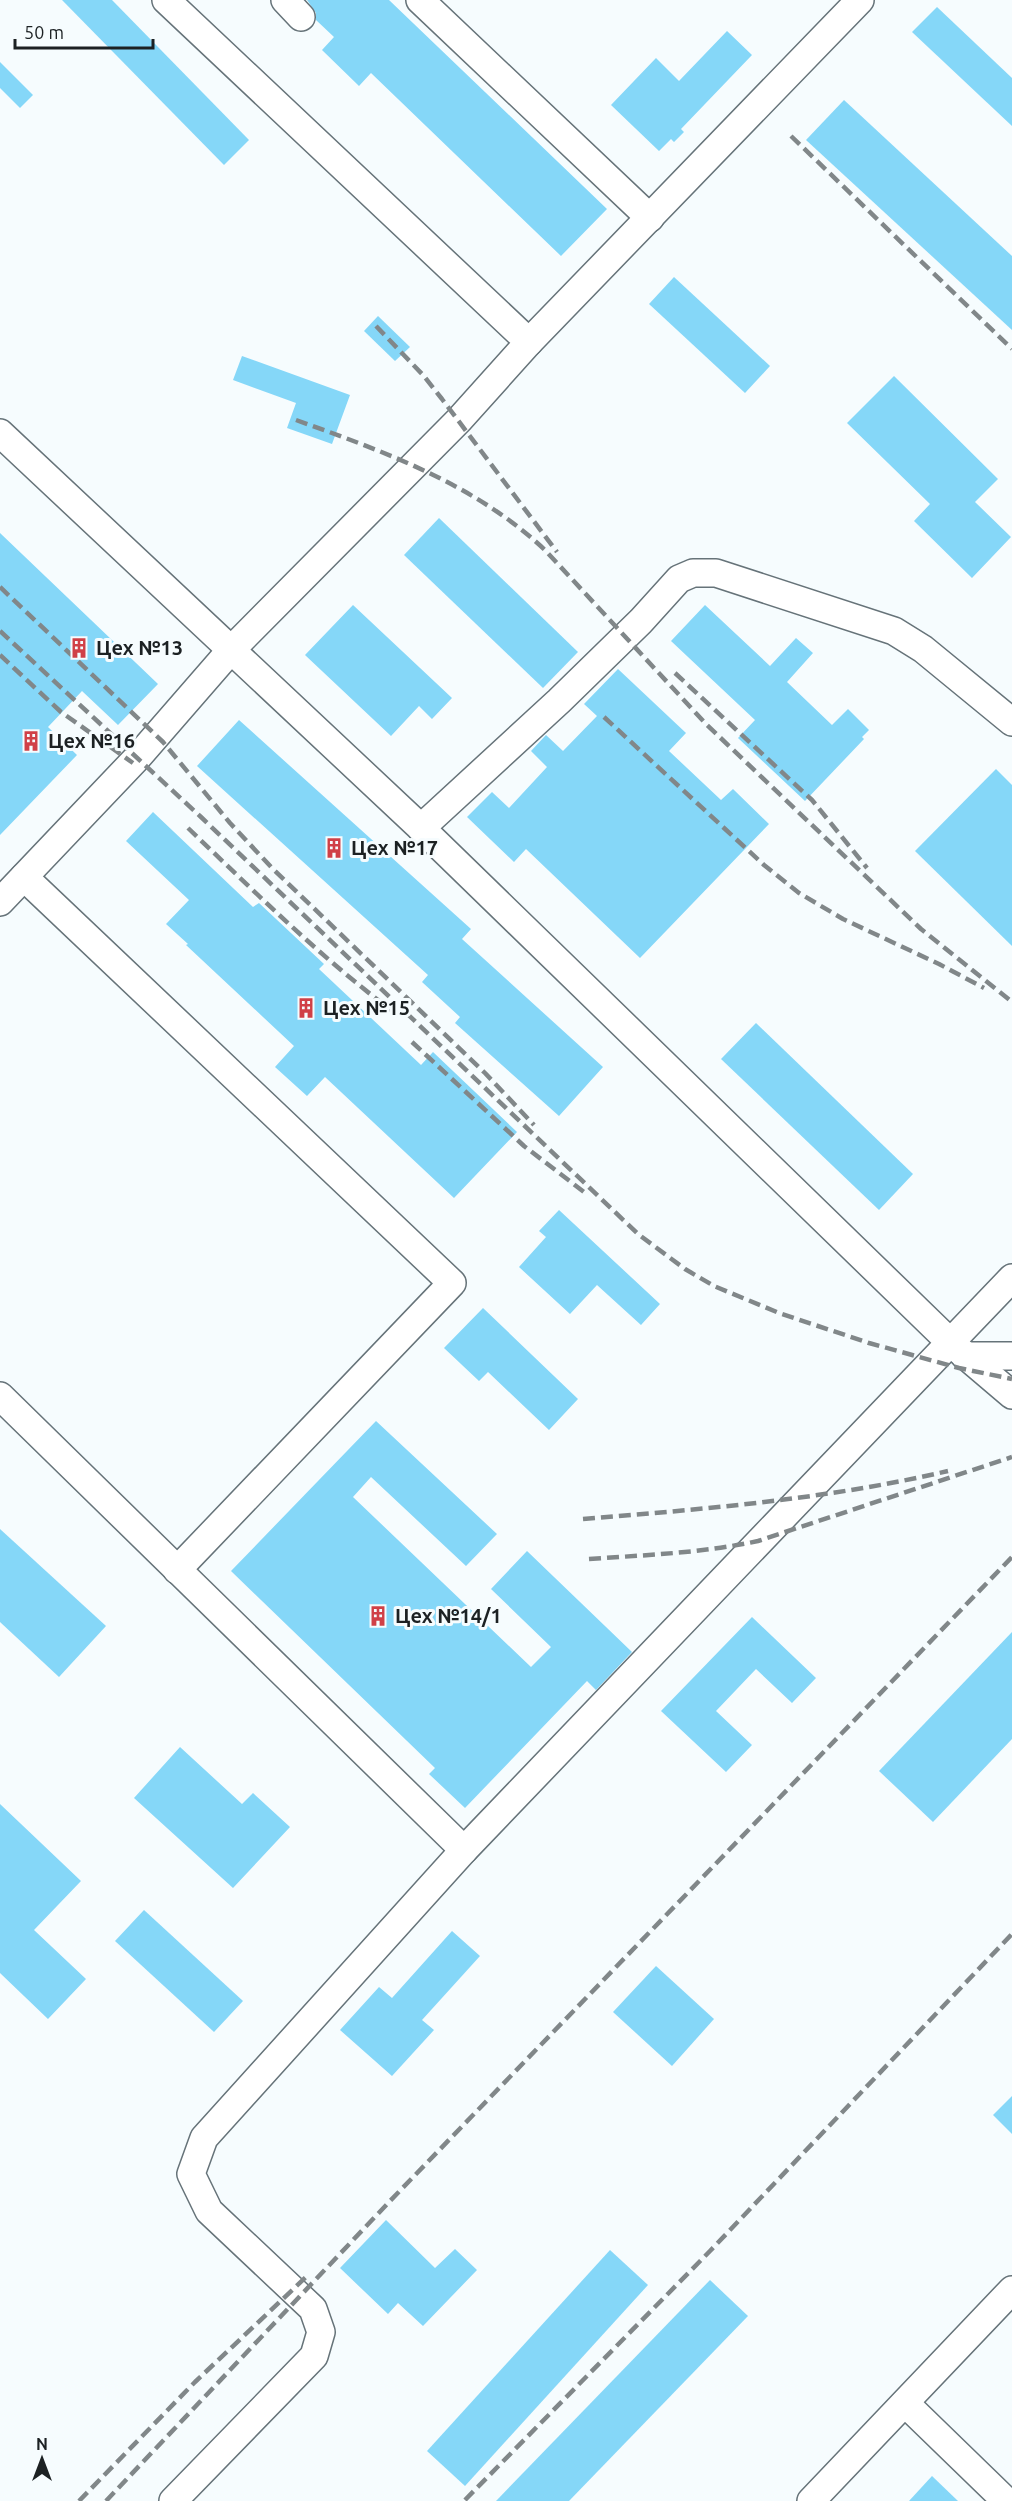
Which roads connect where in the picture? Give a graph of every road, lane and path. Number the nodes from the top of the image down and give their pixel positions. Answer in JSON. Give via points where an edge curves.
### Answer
{"nodes":[{"id":1,"x":166,"y":0,"type":"edge"},
{"id":2,"x":420,"y":0,"type":"edge"},
{"id":3,"x":860,"y":0,"type":"edge"},
{"id":4,"x":650,"y":218,"type":"junction"},
{"id":5,"x":529,"y":342,"type":"junction"},
{"id":6,"x":0,"y":433,"type":"edge"},
{"id":7,"x":230,"y":651,"type":"junction"},
{"id":8,"x":1012,"y":722,"type":"edge"},
{"id":9,"x":421,"y":828,"type":"junction"},
{"id":10,"x":24,"y":877,"type":"junction"},
{"id":11,"x":0,"y":902,"type":"edge"},
{"id":12,"x":1012,"y":1278,"type":"edge"},
{"id":13,"x":958,"y":1350,"type":"junction"},
{"id":14,"x":1012,"y":1356,"type":"edge"},
{"id":15,"x":1012,"y":1395,"type":"edge"},
{"id":16,"x":0,"y":1396,"type":"edge"},
{"id":17,"x":177,"y":1570,"type":"junction"},
{"id":18,"x":464,"y":1850,"type":"junction"},
{"id":19,"x":1012,"y":2290,"type":"edge"},
{"id":20,"x":905,"y":2403,"type":"junction"},
{"id":21,"x":179,"y":2499,"type":"edge"},
{"id":22,"x":811,"y":2501,"type":"edge"},
{"id":23,"x":1006,"y":2501,"type":"edge"}],
"edges":[{"from":1,"to":5,"type":"lane"},
{"from":2,"to":4,"type":"lane"},
{"from":3,"to":4,"type":"lane"},
{"from":4,"to":5,"type":"lane"},
{"from":5,"to":7,"type":"lane","via":[[459,420]]},
{"from":6,"to":7,"type":"lane"},
{"from":7,"to":9,"type":"lane"},
{"from":7,"to":10,"type":"lane","via":[[137,758]]},
{"from":8,"to":9,"type":"lane","via":[[923,649],[894,631],[716,573],[693,573],[679,579],[559,701]]},
{"from":9,"to":13,"type":"lane"},
{"from":10,"to":11,"type":"lane"},
{"from":10,"to":17,"type":"lane","via":[[452,1283]]},
{"from":12,"to":13,"type":"lane"},
{"from":13,"to":14,"type":"lane"},
{"from":13,"to":15,"type":"lane"},
{"from":13,"to":18,"type":"lane","via":[[765,1533]]},
{"from":16,"to":17,"type":"lane"},
{"from":17,"to":18,"type":"lane"},
{"from":18,"to":21,"type":"lane","via":[[204,2138],[191,2174],[210,2211],[313,2309],[321,2332],[314,2356]]},
{"from":19,"to":20,"type":"lane"},
{"from":20,"to":22,"type":"lane"},
{"from":20,"to":23,"type":"lane"}]}
